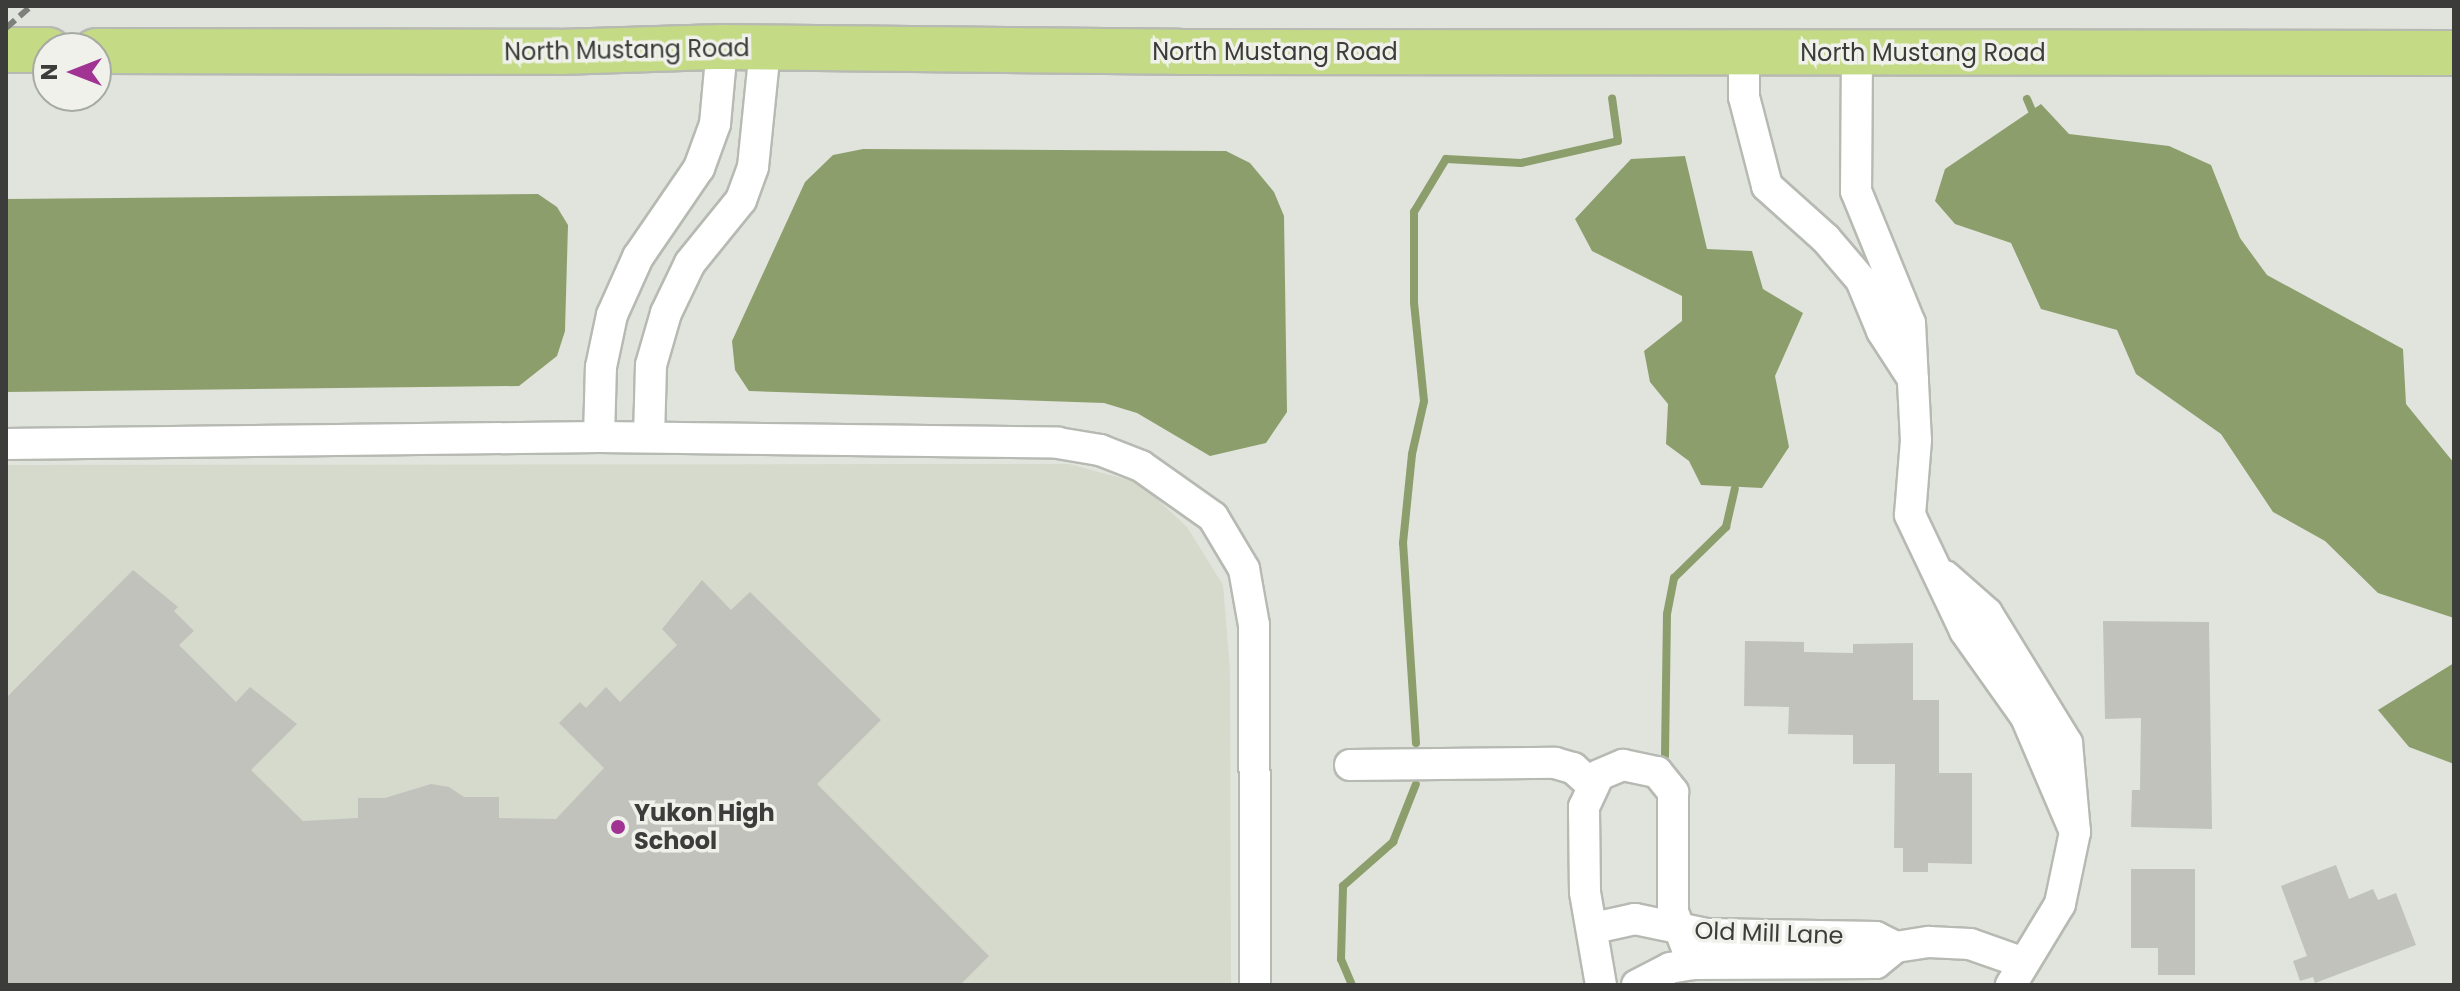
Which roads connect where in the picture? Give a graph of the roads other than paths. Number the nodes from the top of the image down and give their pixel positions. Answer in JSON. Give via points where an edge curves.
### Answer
{"nodes":[{"id":1,"x":722,"y":47,"type":"junction"},
{"id":2,"x":765,"y":48,"type":"junction"},
{"id":3,"x":6,"y":50,"type":"edge"},
{"id":4,"x":32,"y":50,"type":"edge"},
{"id":5,"x":112,"y":51,"type":"edge"},
{"id":6,"x":1744,"y":52,"type":"junction"},
{"id":7,"x":1857,"y":52,"type":"junction"},
{"id":8,"x":2454,"y":53,"type":"edge"},
{"id":9,"x":1873,"y":239,"type":"junction"},
{"id":10,"x":1840,"y":256,"type":"junction"},
{"id":11,"x":1915,"y":383,"type":"junction"},
{"id":12,"x":599,"y":437,"type":"junction"},
{"id":13,"x":649,"y":437,"type":"junction"},
{"id":14,"x":6,"y":444,"type":"edge"},
{"id":15,"x":1350,"y":765,"type":"dead end"},
{"id":16,"x":1592,"y":785,"type":"junction"},
{"id":17,"x":1594,"y":928,"type":"junction"},
{"id":18,"x":1677,"y":928,"type":"junction"},
{"id":19,"x":1896,"y":947,"type":"junction"},
{"id":20,"x":1693,"y":964,"type":"junction"},
{"id":21,"x":2016,"y":974,"type":"edge"},
{"id":22,"x":1255,"y":985,"type":"edge"},
{"id":23,"x":1601,"y":985,"type":"edge"},
{"id":24,"x":1637,"y":985,"type":"edge"}],
"edges":[{"from":1,"to":2,"type":"main road","name":"North Mustang Road"},
{"from":1,"to":5,"type":"main road","name":"North Mustang Road"},
{"from":1,"to":12,"type":"street","via":[[715,124],[699,168],[638,257],[612,315],[601,367]]},
{"from":2,"to":6,"type":"main road","name":"North Mustang Road"},
{"from":2,"to":13,"type":"street","via":[[753,167],[741,200],[690,263],[666,313],[651,365]]},
{"from":3,"to":4,"type":"main road"},
{"from":6,"to":7,"type":"main road","name":"North Mustang Road"},
{"from":6,"to":10,"type":"street","via":[[1744,97],[1767,186]]},
{"from":7,"to":8,"type":"main road","name":"North Mustang Road"},
{"from":7,"to":9,"type":"street","via":[[1856,191]]},
{"from":9,"to":10,"type":"street"},
{"from":9,"to":11,"type":"street","via":[[1910,323]]},
{"from":10,"to":11,"type":"street","via":[[1861,280],[1882,331]]},
{"from":11,"to":21,"type":"street","via":[[1910,515],[1937,569],[1987,613],[2013,679],[2067,743],[2075,832],[2060,904]]},
{"from":12,"to":13,"type":"street"},
{"from":12,"to":14,"type":"street"},
{"from":13,"to":22,"type":"street","via":[[1058,443],[1100,450],[1141,466],[1213,517],[1244,569],[1254,625]]},
{"from":15,"to":16,"type":"street","via":[[1555,763],[1573,768]]},
{"from":16,"to":17,"type":"street","via":[[1584,807],[1584,879]]},
{"from":16,"to":18,"type":"street","via":[[1609,769],[1636,765],[1657,772],[1673,792]]},
{"from":17,"to":18,"type":"street","name":"Old Mill Lane","via":[[1635,919]]},
{"from":17,"to":23,"type":"street"},
{"from":18,"to":19,"type":"street","name":"Old Mill Lane","via":[[1707,934],[1876,937]]},
{"from":18,"to":20,"type":"street"},
{"from":19,"to":20,"type":"street","name":"Old Mill Lane","via":[[1876,963],[1858,966]]},
{"from":19,"to":21,"type":"street","name":"Old Mill Lane","via":[[1957,942]]},
{"from":20,"to":24,"type":"street","name":"Old Mill Lane","via":[[1670,968]]}]}
